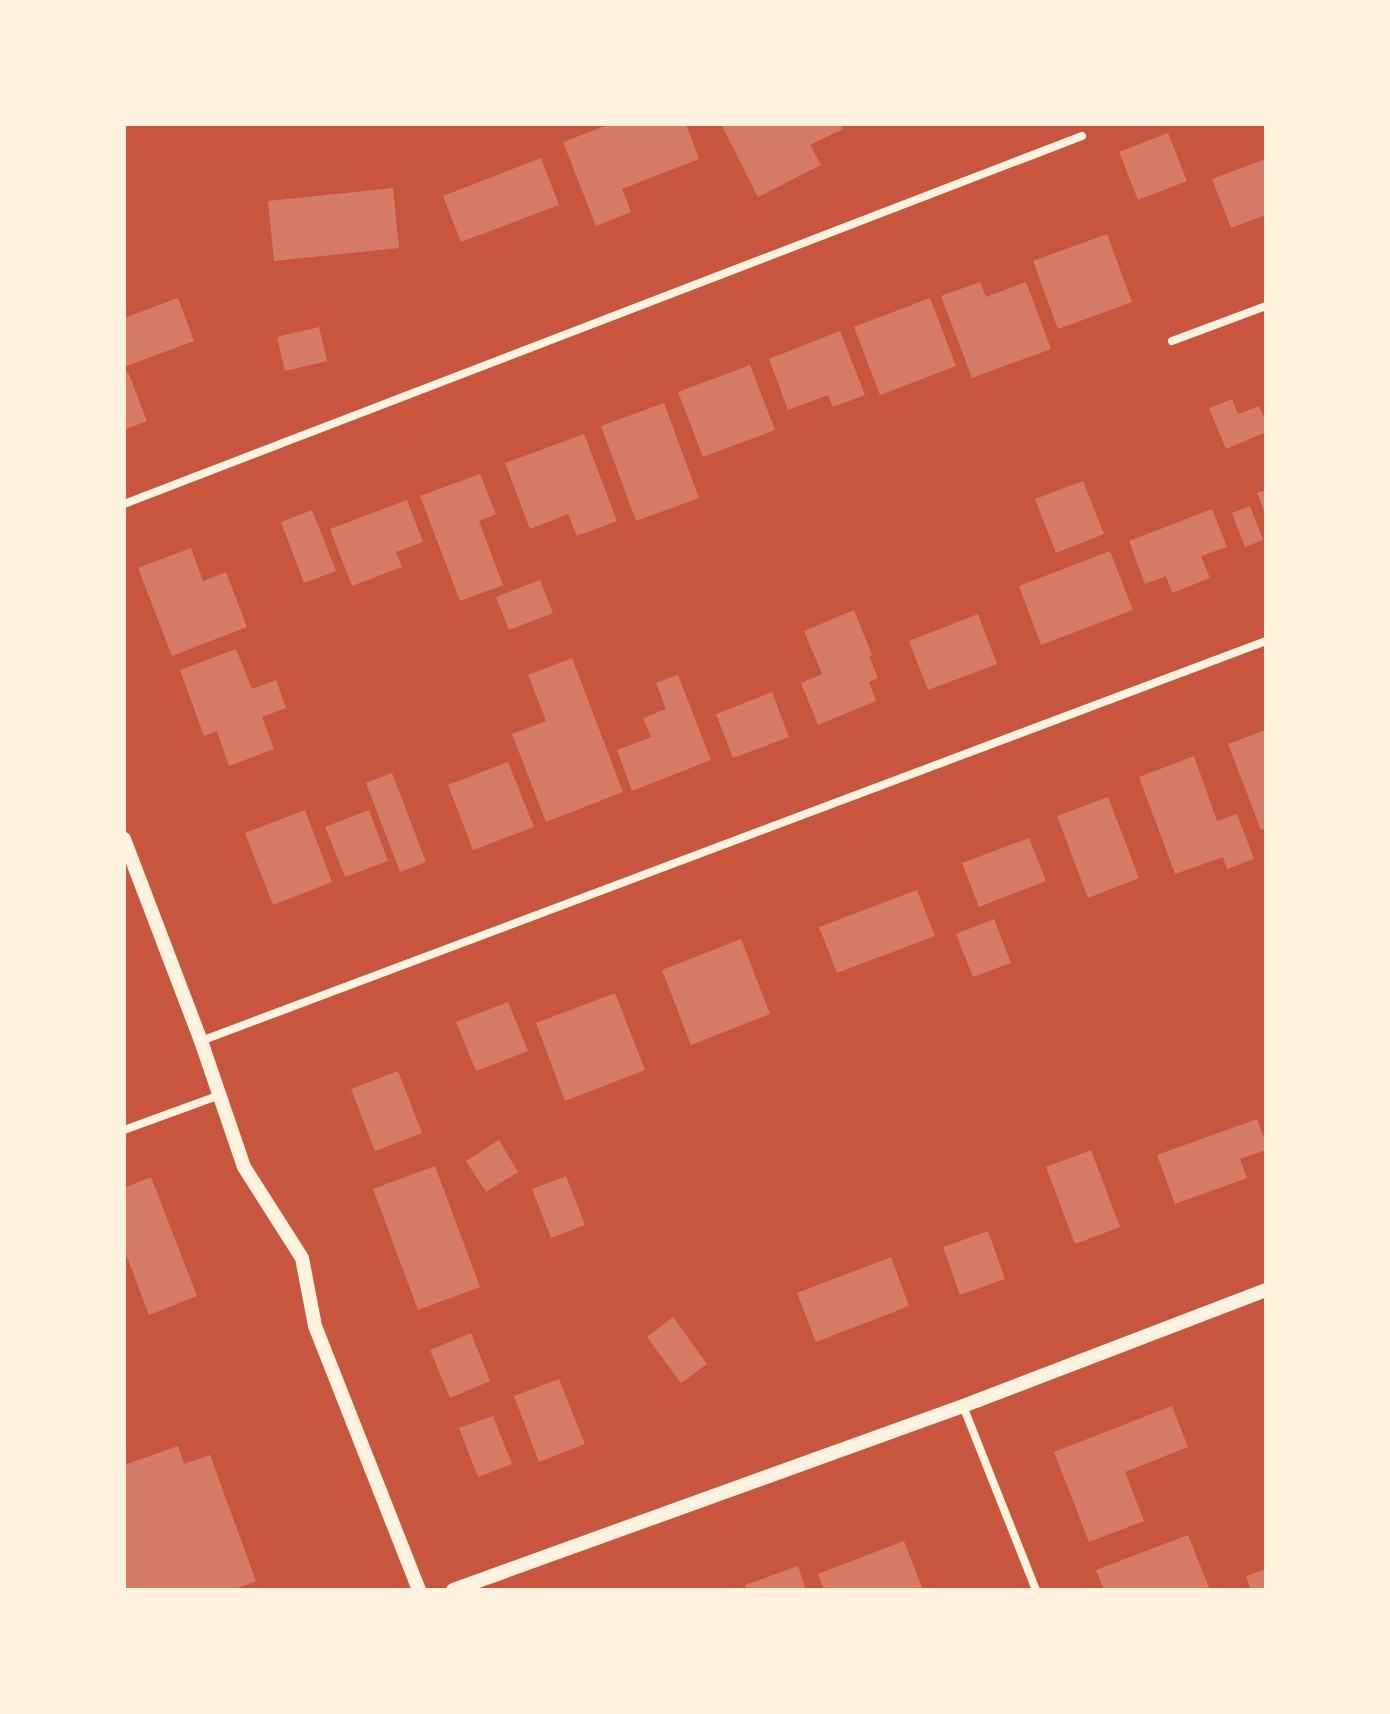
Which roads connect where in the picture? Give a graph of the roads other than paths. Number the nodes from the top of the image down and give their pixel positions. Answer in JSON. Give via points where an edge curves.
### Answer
{"nodes":[{"id":1,"x":1082,"y":136,"type":"dead end"},
{"id":2,"x":1266,"y":306,"type":"edge"},
{"id":3,"x":1172,"y":341,"type":"dead end"},
{"id":4,"x":124,"y":504,"type":"edge"},
{"id":5,"x":1266,"y":641,"type":"edge"},
{"id":6,"x":124,"y":839,"type":"edge"},
{"id":7,"x":201,"y":1041,"type":"junction"},
{"id":8,"x":221,"y":1094,"type":"junction"},
{"id":9,"x":124,"y":1130,"type":"edge"},
{"id":10,"x":1266,"y":1290,"type":"edge"},
{"id":11,"x":963,"y":1406,"type":"junction"},
{"id":12,"x":419,"y":1590,"type":"edge"},
{"id":13,"x":453,"y":1590,"type":"edge"},
{"id":14,"x":1036,"y":1590,"type":"edge"}],
"edges":[{"from":1,"to":4,"type":"street"},
{"from":2,"to":3,"type":"street"},
{"from":5,"to":7,"type":"street"},
{"from":6,"to":7,"type":"street"},
{"from":7,"to":8,"type":"street"},
{"from":8,"to":9,"type":"street"},
{"from":8,"to":12,"type":"street","via":[[244,1167],[302,1258],[315,1326]]},
{"from":10,"to":11,"type":"street"},
{"from":11,"to":13,"type":"street"},
{"from":11,"to":14,"type":"street"}]}
